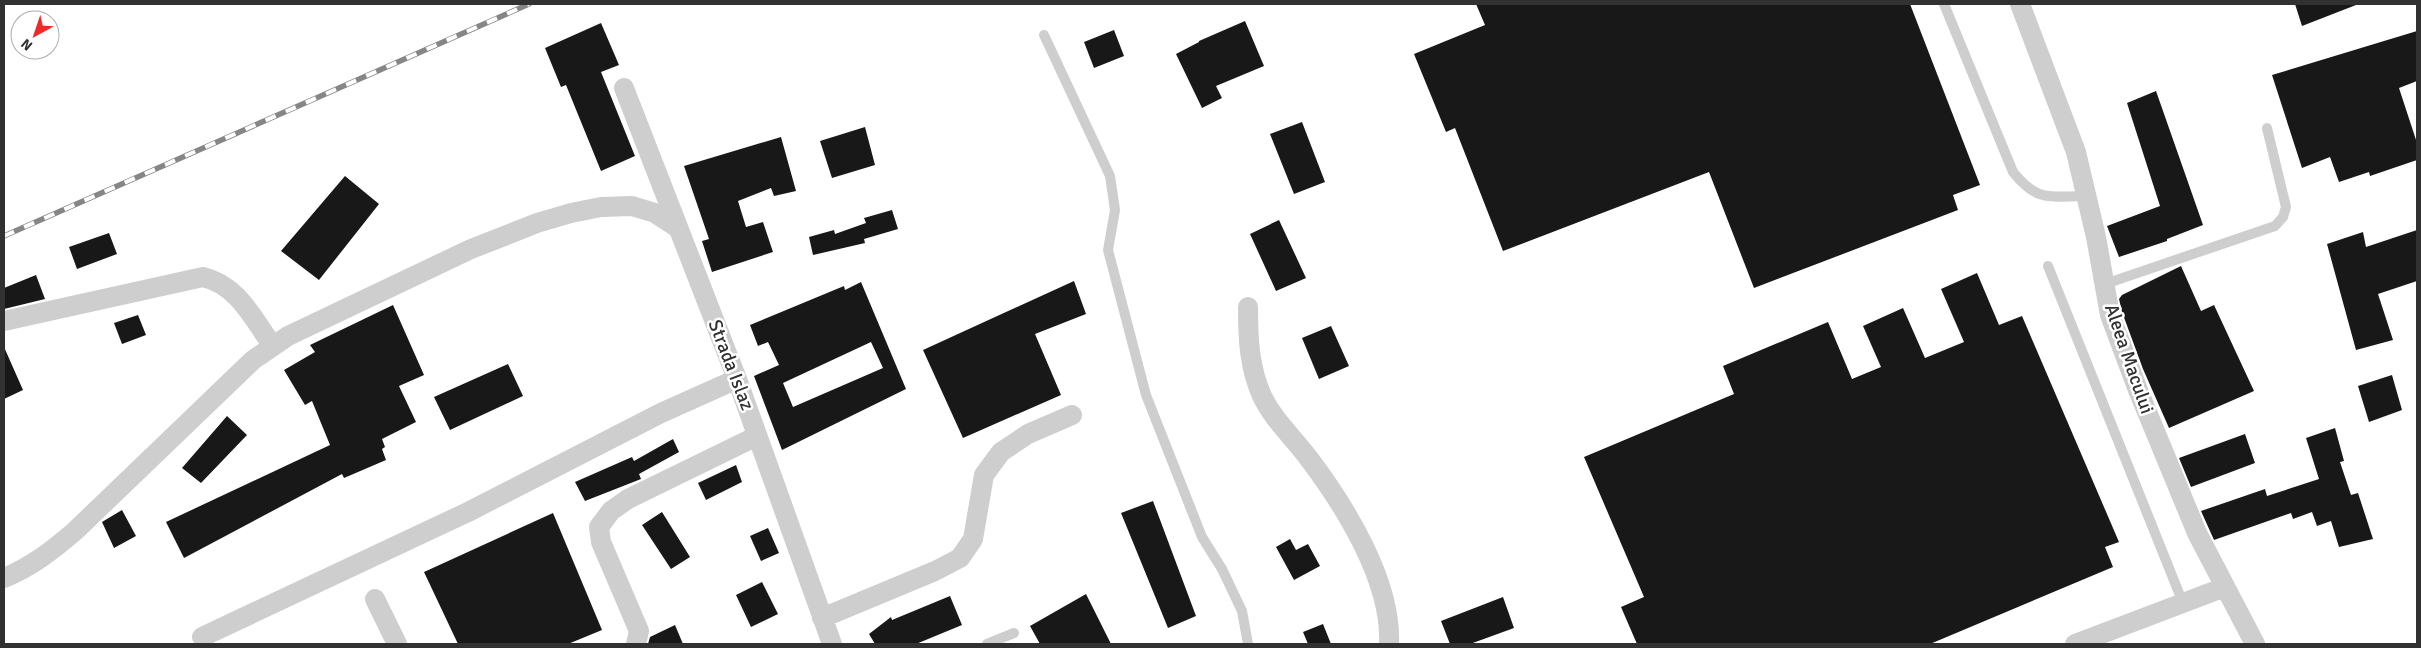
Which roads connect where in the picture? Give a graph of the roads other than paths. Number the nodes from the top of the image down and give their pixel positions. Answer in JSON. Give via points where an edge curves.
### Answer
{"nodes":[{"id":1,"x":1944,"y":4,"type":"edge"},
{"id":2,"x":2020,"y":4,"type":"edge"},
{"id":3,"x":1044,"y":35,"type":"dead end"},
{"id":4,"x":624,"y":88,"type":"dead end"},
{"id":5,"x":2267,"y":128,"type":"dead end"},
{"id":6,"x":2086,"y":196,"type":"junction"},
{"id":7,"x":678,"y":228,"type":"junction"},
{"id":8,"x":2048,"y":266,"type":"dead end"},
{"id":9,"x":2105,"y":284,"type":"junction"},
{"id":10,"x":1248,"y":307,"type":"dead end"},
{"id":11,"x":4,"y":321,"type":"edge"},
{"id":12,"x":273,"y":346,"type":"junction"},
{"id":13,"x":737,"y":379,"type":"junction"},
{"id":14,"x":1072,"y":415,"type":"dead end"},
{"id":15,"x":758,"y":436,"type":"junction"},
{"id":16,"x":4,"y":578,"type":"edge"},
{"id":17,"x":2225,"y":587,"type":"junction"},
{"id":18,"x":375,"y":599,"type":"dead end"},
{"id":19,"x":2183,"y":603,"type":"junction"},
{"id":20,"x":822,"y":618,"type":"junction"},
{"id":21,"x":1014,"y":633,"type":"dead end"},
{"id":22,"x":202,"y":637,"type":"dead end"},
{"id":23,"x":397,"y":644,"type":"edge"},
{"id":24,"x":636,"y":644,"type":"edge"},
{"id":25,"x":832,"y":644,"type":"edge"},
{"id":26,"x":987,"y":644,"type":"edge"},
{"id":27,"x":1248,"y":644,"type":"edge"},
{"id":28,"x":1389,"y":644,"type":"edge"},
{"id":29,"x":2075,"y":644,"type":"edge"},
{"id":30,"x":2255,"y":644,"type":"edge"}],
"edges":[{"from":1,"to":6,"type":"lane","via":[[2014,172],[2027,189],[2040,195]]},
{"from":2,"to":6,"type":"street","name":"Aleea Macului","via":[[2076,152]]},
{"from":3,"to":27,"type":"lane","via":[[1110,176],[1115,210],[1108,250],[1146,395],[1202,537],[1242,611]]},
{"from":4,"to":7,"type":"street","name":"Strada Islaz"},
{"from":5,"to":9,"type":"lane","via":[[2286,206],[2283,217],[2275,226]]},
{"from":6,"to":9,"type":"street","name":"Aleea Macului"},
{"from":7,"to":12,"type":"street","via":[[656,213],[632,206],[570,213],[471,249],[365,298]]},
{"from":7,"to":13,"type":"street","name":"Strada Islaz"},
{"from":8,"to":19,"type":"lane"},
{"from":9,"to":17,"type":"street","name":"Aleea Macului","via":[[2110,314],[2138,390],[2197,533]]},
{"from":10,"to":28,"type":"street","via":[[1248,346],[1262,396],[1281,427],[1309,459],[1346,513],[1366,549],[1390,626]]},
{"from":11,"to":12,"type":"street","via":[[203,277],[217,280],[231,289]]},
{"from":12,"to":16,"type":"street","via":[[253,360],[75,531],[49,553]]},
{"from":13,"to":15,"type":"street","name":"Strada Islaz"},
{"from":13,"to":22,"type":"street","via":[[661,413],[468,512]]},
{"from":14,"to":20,"type":"street","via":[[1028,434],[1001,452],[984,475],[973,539],[960,558]]},
{"from":15,"to":20,"type":"street","name":"Strada Islaz"},
{"from":15,"to":24,"type":"street","via":[[628,499],[611,511],[599,527],[601,542],[639,631]]},
{"from":17,"to":19,"type":"street"},
{"from":17,"to":30,"type":"street","name":"Aleea Macului"},
{"from":18,"to":23,"type":"street"},
{"from":19,"to":29,"type":"street"},
{"from":20,"to":25,"type":"street","name":"Strada Islaz"},
{"from":21,"to":26,"type":"lane"}]}
